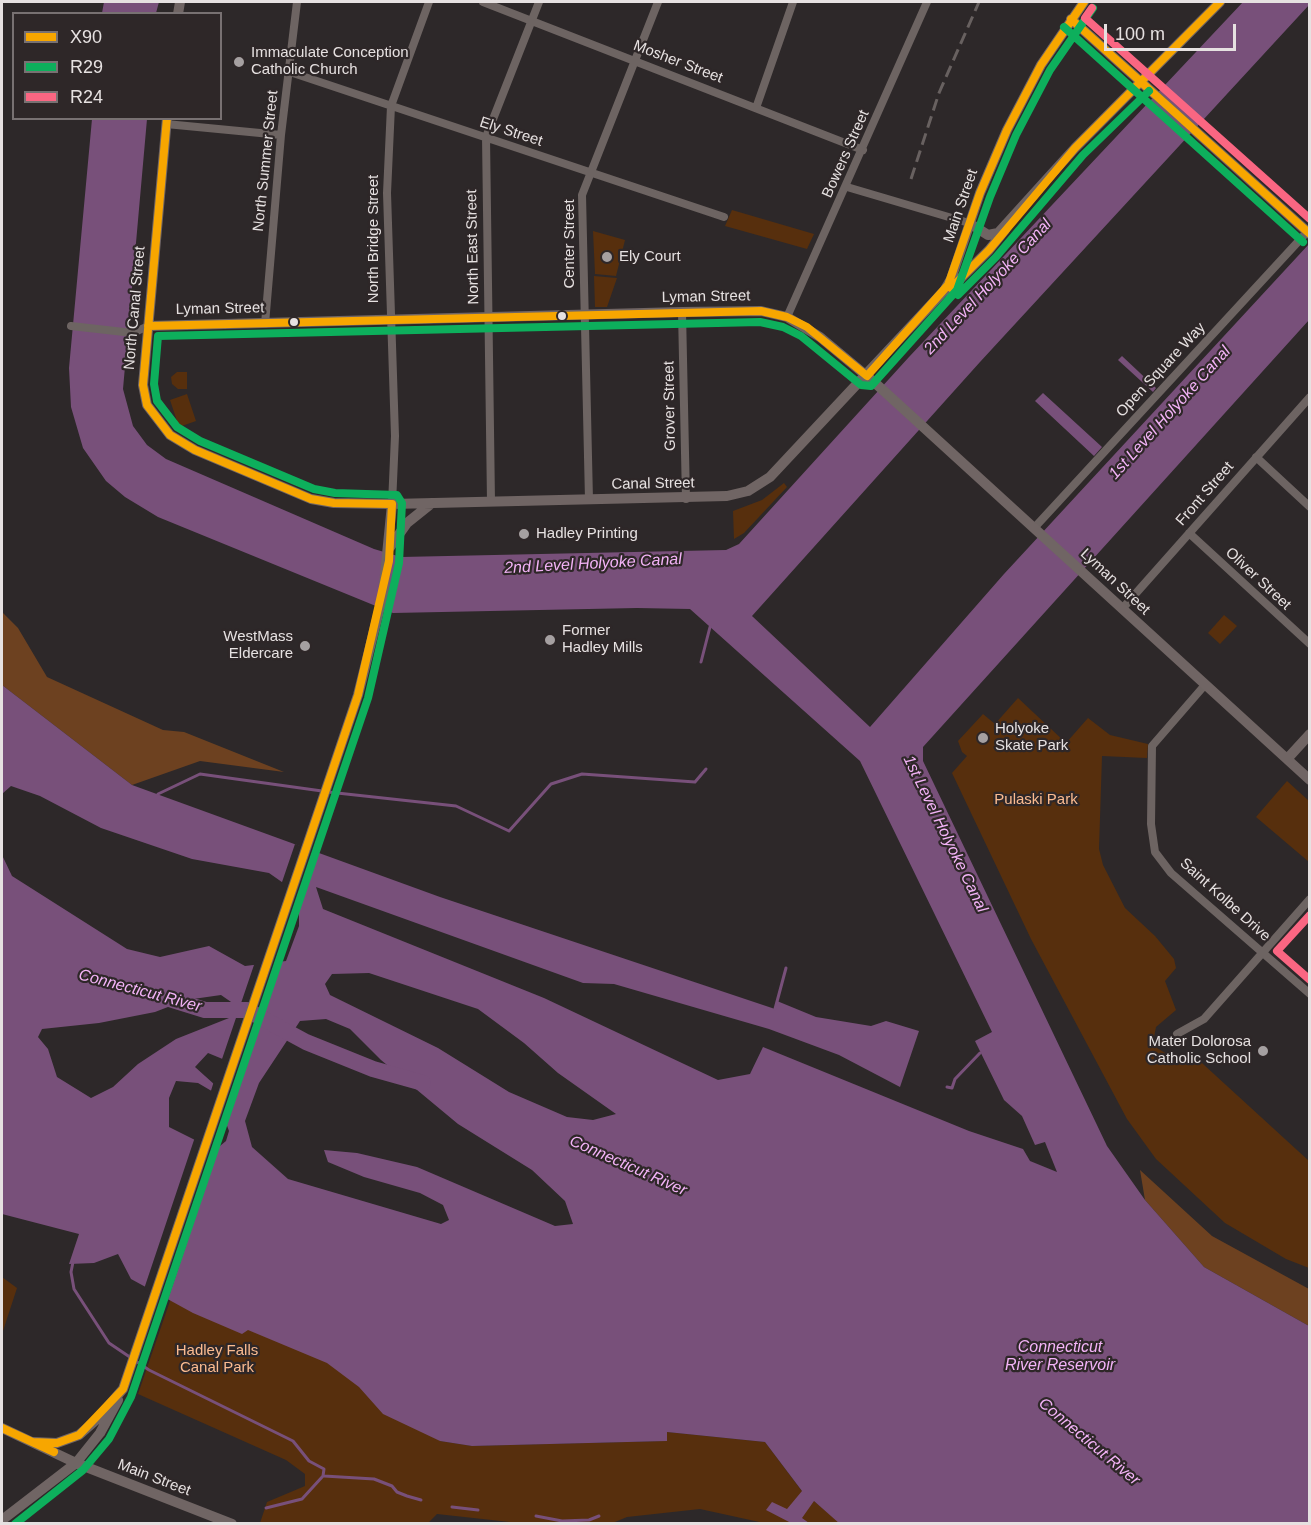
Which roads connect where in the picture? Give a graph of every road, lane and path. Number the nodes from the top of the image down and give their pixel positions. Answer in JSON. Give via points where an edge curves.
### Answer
{"nodes":[{"id":1,"x":297,"y":2,"type":"edge"},
{"id":2,"x":429,"y":2,"type":"edge"},
{"id":3,"x":483,"y":2,"type":"edge"},
{"id":4,"x":539,"y":2,"type":"edge"},
{"id":5,"x":658,"y":2,"type":"edge"},
{"id":6,"x":793,"y":2,"type":"edge"},
{"id":7,"x":927,"y":2,"type":"edge"},
{"id":8,"x":1084,"y":2,"type":"edge"},
{"id":9,"x":1220,"y":2,"type":"edge"},
{"id":10,"x":1071,"y":19,"type":"junction"},
{"id":11,"x":532,"y":20,"type":"junction"},
{"id":12,"x":635,"y":61,"type":"junction"},
{"id":13,"x":290,"y":72,"type":"junction"},
{"id":14,"x":1142,"y":83,"type":"junction"},
{"id":15,"x":391,"y":106,"type":"junction"},
{"id":16,"x":756,"y":108,"type":"junction"},
{"id":17,"x":166,"y":121,"type":"edge"},
{"id":18,"x":281,"y":135,"type":"junction"},
{"id":19,"x":486,"y":137,"type":"junction"},
{"id":20,"x":863,"y":150,"type":"junction"},
{"id":21,"x":590,"y":172,"type":"junction"},
{"id":22,"x":847,"y":187,"type":"junction"},
{"id":23,"x":724,"y":217,"type":"dead end"},
{"id":24,"x":1011,"y":221,"type":"junction"},
{"id":25,"x":969,"y":223,"type":"junction"},
{"id":26,"x":1308,"y":233,"type":"edge"},
{"id":27,"x":934,"y":303,"type":"junction"},
{"id":28,"x":681,"y":312,"type":"junction"},
{"id":29,"x":584,"y":315,"type":"junction"},
{"id":30,"x":487,"y":317,"type":"junction"},
{"id":31,"x":787,"y":317,"type":"junction"},
{"id":32,"x":389,"y":320,"type":"junction"},
{"id":33,"x":265,"y":324,"type":"junction"},
{"id":34,"x":71,"y":326,"type":"dead end"},
{"id":35,"x":148,"y":326,"type":"junction"},
{"id":36,"x":867,"y":376,"type":"junction"},
{"id":37,"x":1310,"y":397,"type":"edge"},
{"id":38,"x":1256,"y":457,"type":"junction"},
{"id":39,"x":686,"y":499,"type":"junction"},
{"id":40,"x":589,"y":500,"type":"junction"},
{"id":41,"x":491,"y":502,"type":"junction"},
{"id":42,"x":432,"y":503,"type":"junction"},
{"id":43,"x":392,"y":504,"type":"junction"},
{"id":44,"x":1310,"y":507,"type":"edge"},
{"id":45,"x":1037,"y":530,"type":"junction"},
{"id":46,"x":1189,"y":533,"type":"junction"},
{"id":47,"x":390,"y":548,"type":"junction"},
{"id":48,"x":1122,"y":609,"type":"junction"},
{"id":49,"x":1310,"y":644,"type":"edge"},
{"id":50,"x":1204,"y":686,"type":"junction"},
{"id":51,"x":1310,"y":734,"type":"edge"},
{"id":52,"x":1288,"y":758,"type":"junction"},
{"id":53,"x":1310,"y":780,"type":"edge"},
{"id":54,"x":1310,"y":899,"type":"edge"},
{"id":55,"x":1263,"y":952,"type":"junction"},
{"id":56,"x":1310,"y":994,"type":"edge"},
{"id":57,"x":1177,"y":1034,"type":"dead end"},
{"id":58,"x":123,"y":1389,"type":"junction"},
{"id":59,"x":2,"y":1428,"type":"edge"},
{"id":60,"x":33,"y":1442,"type":"junction"},
{"id":61,"x":76,"y":1463,"type":"junction"},
{"id":62,"x":2,"y":1520,"type":"edge"},
{"id":63,"x":232,"y":1524,"type":"edge"}],
"edges":[{"from":1,"to":13,"type":"street","name":"North Summer Street"},
{"from":2,"to":15,"type":"street","name":"North Bridge Street"},
{"from":3,"to":11,"type":"street","name":"Mosher Street"},
{"from":4,"to":11,"type":"street","name":"North East Street"},
{"from":5,"to":12,"type":"street","name":"Center Street"},
{"from":6,"to":16,"type":"street"},
{"from":7,"to":20,"type":"street","name":"Bowers Street"},
{"from":8,"to":10,"type":"main road","name":"Main Street"},
{"from":9,"to":14,"type":"main road"},
{"from":10,"to":14,"type":"main road"},
{"from":10,"to":25,"type":"main road","name":"Main Street","via":[[1014,115]]},
{"from":11,"to":12,"type":"street","name":"Mosher Street"},
{"from":11,"to":19,"type":"street","name":"North East Street"},
{"from":12,"to":16,"type":"street","name":"Mosher Street"},
{"from":12,"to":21,"type":"street","name":"Center Street"},
{"from":13,"to":15,"type":"street","name":"Ely Street"},
{"from":13,"to":18,"type":"street","name":"North Summer Street"},
{"from":14,"to":24,"type":"main road","via":[[1076,148]]},
{"from":14,"to":26,"type":"main road"},
{"from":15,"to":19,"type":"street","name":"Ely Street"},
{"from":15,"to":32,"type":"street","name":"North Bridge Street","via":[[387,193]]},
{"from":16,"to":20,"type":"street","name":"Mosher Street"},
{"from":17,"to":18,"type":"street"},
{"from":17,"to":35,"type":"main road","name":"North Canal Street"},
{"from":18,"to":33,"type":"street","name":"North Summer Street"},
{"from":19,"to":21,"type":"street","name":"Ely Street"},
{"from":19,"to":30,"type":"street","name":"North East Street"},
{"from":20,"to":22,"type":"street","name":"Bowers Street"},
{"from":21,"to":23,"type":"street","name":"Ely Street"},
{"from":21,"to":29,"type":"street","name":"Center Street","via":[[581,208]]},
{"from":22,"to":25,"type":"street"},
{"from":22,"to":31,"type":"street","name":"Bowers Street"},
{"from":24,"to":25,"type":"main road","via":[[993,235]]},
{"from":24,"to":27,"type":"main road","via":[[989,250]]},
{"from":25,"to":27,"type":"main road","name":"Main Street","via":[[951,279]]},
{"from":26,"to":45,"type":"street","name":"Open Square Way"},
{"from":27,"to":36,"type":"main road","name":"Main Street"},
{"from":28,"to":29,"type":"main road","name":"Lyman Street"},
{"from":28,"to":31,"type":"main road","name":"Lyman Street","via":[[761,312]]},
{"from":28,"to":39,"type":"street","name":"Grover Street"},
{"from":29,"to":30,"type":"main road","name":"Lyman Street"},
{"from":29,"to":40,"type":"street","name":"Center Street"},
{"from":30,"to":32,"type":"main road","name":"Lyman Street"},
{"from":30,"to":41,"type":"street","name":"North East Street"},
{"from":31,"to":36,"type":"main road","name":"Lyman Street","via":[[820,337]]},
{"from":32,"to":33,"type":"main road","name":"Lyman Street"},
{"from":32,"to":43,"type":"street","name":"North Bridge Street","via":[[395,436]]},
{"from":33,"to":35,"type":"main road","name":"Lyman Street"},
{"from":34,"to":35,"type":"street","name":"Lyman Street","via":[[129,333]]},
{"from":35,"to":43,"type":"main road","name":"North Canal Street","via":[[143,385],[147,405],[170,435],[195,450],[311,499]]},
{"from":36,"to":39,"type":"main road","name":"Canal Street","via":[[758,486],[727,496]]},
{"from":36,"to":45,"type":"main road","name":"Lyman Street"},
{"from":37,"to":38,"type":"street","name":"Front Street"},
{"from":38,"to":44,"type":"street"},
{"from":38,"to":46,"type":"street","name":"Front Street"},
{"from":39,"to":40,"type":"main road","name":"Canal Street"},
{"from":40,"to":41,"type":"main road","name":"Canal Street"},
{"from":41,"to":42,"type":"main road","name":"Canal Street"},
{"from":42,"to":43,"type":"main road","name":"Canal Street"},
{"from":42,"to":47,"type":"main road","via":[[407,523]]},
{"from":43,"to":47,"type":"main road","name":"North Bridge Street"},
{"from":45,"to":48,"type":"main road","name":"Lyman Street"},
{"from":46,"to":48,"type":"street","name":"Front Street"},
{"from":46,"to":49,"type":"street","name":"Oliver Street"},
{"from":47,"to":58,"type":"main road","name":"North Bridge Street","via":[[358,695]]},
{"from":48,"to":50,"type":"main road","name":"Lyman Street"},
{"from":50,"to":52,"type":"main road","name":"Lyman Street"},
{"from":50,"to":55,"type":"street","name":"Saint Kolbe Drive","via":[[1152,746],[1152,839],[1155,852],[1172,873]]},
{"from":51,"to":52,"type":"main road"},
{"from":52,"to":53,"type":"main road","name":"Lyman Street"},
{"from":54,"to":55,"type":"street"},
{"from":55,"to":56,"type":"street","name":"Saint Kolbe Drive"},
{"from":55,"to":57,"type":"street","via":[[1204,1019]]},
{"from":58,"to":60,"type":"main road","via":[[79,1435],[57,1443]]},
{"from":58,"to":61,"type":"main road","via":[[100,1433]]},
{"from":59,"to":60,"type":"main road","name":"Main Street"},
{"from":60,"to":61,"type":"main road","name":"Main Street"},
{"from":61,"to":62,"type":"main road"},
{"from":61,"to":63,"type":"main road","name":"Main Street"}]}
